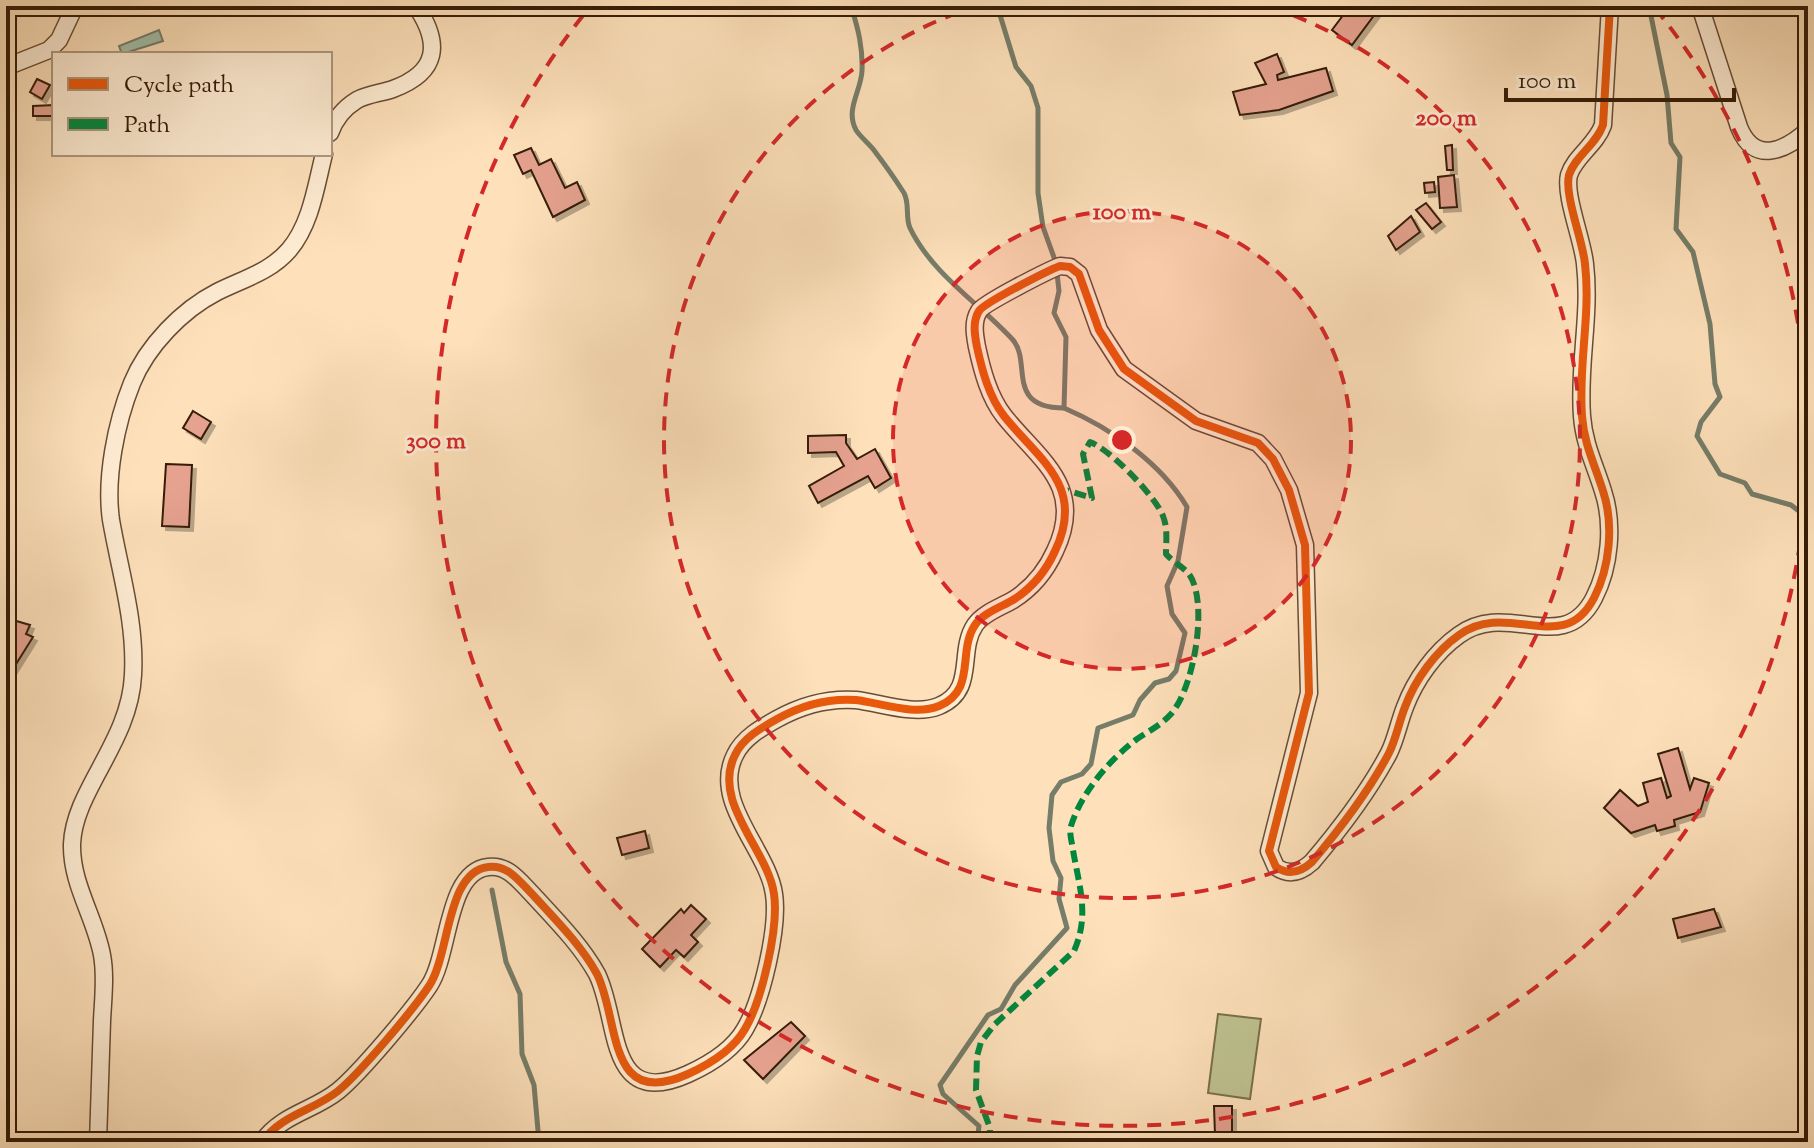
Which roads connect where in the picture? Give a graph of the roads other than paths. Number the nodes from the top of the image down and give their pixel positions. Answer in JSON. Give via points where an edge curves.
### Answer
{"nodes":[{"id":1,"x":75,"y":6,"type":"edge"},
{"id":2,"x":416,"y":6,"type":"edge"},
{"id":3,"x":1610,"y":6,"type":"edge"},
{"id":4,"x":1700,"y":6,"type":"edge"},
{"id":5,"x":6,"y":67,"type":"edge"},
{"id":6,"x":332,"y":129,"type":"edge"},
{"id":7,"x":1808,"y":130,"type":"edge"},
{"id":8,"x":323,"y":156,"type":"edge"},
{"id":9,"x":98,"y":1142,"type":"edge"},
{"id":10,"x":262,"y":1142,"type":"edge"}],
"edges":[{"from":1,"to":5,"type":"street","via":[[49,50]]},
{"from":2,"to":6,"type":"street","via":[[432,37],[432,54],[424,70],[404,85],[356,100]]},
{"from":3,"to":10,"type":"street","via":[[1603,125],[1572,169],[1569,185],[1585,265],[1584,437],[1604,495],[1608,526],[1598,589],[1586,609],[1562,626],[1487,621],[1445,646],[1413,689],[1382,764],[1307,866],[1290,873],[1280,870],[1269,851],[1309,693],[1305,545],[1289,490],[1258,443],[1196,421],[1124,369],[1103,339],[1079,274],[1060,266],[983,306],[975,321],[995,402],[1062,489],[1061,535],[1045,570],[1023,593],[976,625],[965,677],[940,706],[818,702],[763,727],[735,755],[730,781],[735,803],[767,872],[775,904],[758,997],[737,1041],[705,1065],[669,1081],[653,1083],[631,1074],[617,1052],[609,1004],[589,961],[513,875],[484,867],[461,885],[445,948],[425,991],[344,1085],[278,1123]]},
{"from":4,"to":7,"type":"street","via":[[1748,144],[1780,150]]},
{"from":8,"to":9,"type":"street","via":[[306,221],[291,248],[262,273],[214,293],[178,321],[143,361],[125,405],[110,475],[110,501],[131,616],[133,676],[121,733],[79,814],[72,842],[104,970]]}]}
